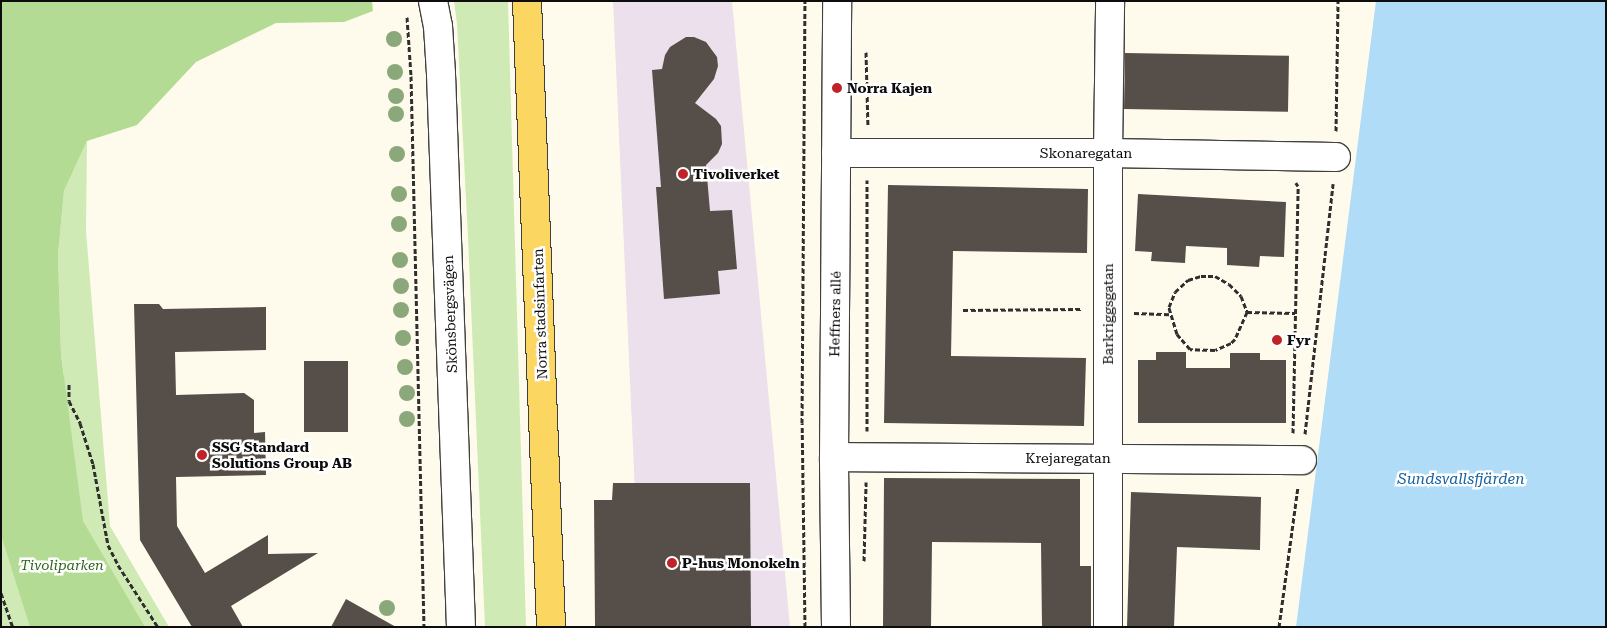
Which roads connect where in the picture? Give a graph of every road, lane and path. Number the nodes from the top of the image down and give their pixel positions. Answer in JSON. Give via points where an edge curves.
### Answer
{"nodes":[{"id":1,"x":434,"y":1,"type":"edge"},
{"id":2,"x":516,"y":1,"type":"edge"},
{"id":3,"x":527,"y":1,"type":"edge"},
{"id":4,"x":805,"y":1,"type":"edge"},
{"id":5,"x":837,"y":1,"type":"edge"},
{"id":6,"x":1110,"y":1,"type":"edge"},
{"id":7,"x":1338,"y":1,"type":"edge"},
{"id":8,"x":406,"y":10,"type":"dead end"},
{"id":9,"x":866,"y":50,"type":"dead end"},
{"id":10,"x":836,"y":153,"type":"junction"},
{"id":11,"x":1108,"y":153,"type":"junction"},
{"id":12,"x":868,"y":154,"type":"junction"},
{"id":13,"x":1336,"y":156,"type":"junction"},
{"id":14,"x":1085,"y":309,"type":"dead end"},
{"id":15,"x":963,"y":310,"type":"dead end"},
{"id":16,"x":1247,"y":312,"type":"junction"},
{"id":17,"x":1133,"y":313,"type":"dead end"},
{"id":18,"x":1295,"y":313,"type":"dead end"},
{"id":19,"x":1169,"y":314,"type":"junction"},
{"id":20,"x":70,"y":384,"type":"dead end"},
{"id":21,"x":834,"y":457,"type":"junction"},
{"id":22,"x":1108,"y":457,"type":"junction"},
{"id":23,"x":867,"y":458,"type":"junction"},
{"id":24,"x":1302,"y":460,"type":"junction"},
{"id":25,"x":864,"y":567,"type":"dead end"},
{"id":26,"x":1,"y":593,"type":"edge"},
{"id":27,"x":13,"y":627,"type":"edge"},
{"id":28,"x":158,"y":627,"type":"edge"},
{"id":29,"x":424,"y":627,"type":"edge"},
{"id":30,"x":461,"y":627,"type":"edge"},
{"id":31,"x":535,"y":627,"type":"edge"},
{"id":32,"x":551,"y":627,"type":"edge"},
{"id":33,"x":805,"y":627,"type":"edge"},
{"id":34,"x":836,"y":627,"type":"edge"},
{"id":35,"x":1108,"y":627,"type":"edge"},
{"id":36,"x":1279,"y":627,"type":"edge"}],
"edges":[{"from":1,"to":30,"type":"street","name":"Skönsbergsvägen","via":[[441,84]]},
{"from":2,"to":31,"type":"main road","name":"Norra stadsinfarten"},
{"from":3,"to":32,"type":"main road","name":"Norra stadsinfarten"},
{"from":4,"to":33,"type":"path","via":[[802,413]]},
{"from":5,"to":10,"type":"street","name":"Heffners allé"},
{"from":6,"to":11,"type":"street","name":"Barkriggsgatan"},
{"from":7,"to":13,"type":"path"},
{"from":8,"to":29,"type":"path","via":[[411,76]]},
{"from":9,"to":12,"type":"path"},
{"from":10,"to":12,"type":"street","name":"Skonaregatan"},
{"from":10,"to":21,"type":"street","name":"Heffners allé"},
{"from":11,"to":12,"type":"street","name":"Skonaregatan"},
{"from":11,"to":13,"type":"street","name":"Skonaregatan"},
{"from":11,"to":22,"type":"street","name":"Barkriggsgatan"},
{"from":12,"to":23,"type":"path"},
{"from":13,"to":24,"type":"path"},
{"from":14,"to":15,"type":"path"},
{"from":16,"to":18,"type":"path"},
{"from":16,"to":19,"type":"path","via":[[1241,296],[1230,284],[1214,276],[1201,276],[1188,280],[1175,292]]},
{"from":16,"to":19,"type":"path","via":[[1235,339],[1215,350],[1190,349],[1177,334]]},
{"from":17,"to":19,"type":"path"},
{"from":20,"to":28,"type":"path","via":[[69,401],[94,464],[108,545]]},
{"from":21,"to":23,"type":"street","name":"Krejaregatan"},
{"from":21,"to":34,"type":"street","name":"Heffners allé"},
{"from":22,"to":23,"type":"street","name":"Krejaregatan"},
{"from":22,"to":24,"type":"street","name":"Krejaregatan"},
{"from":22,"to":35,"type":"street","name":"Barkriggsgatan"},
{"from":23,"to":25,"type":"path"},
{"from":24,"to":36,"type":"path"},
{"from":26,"to":27,"type":"path"}]}
